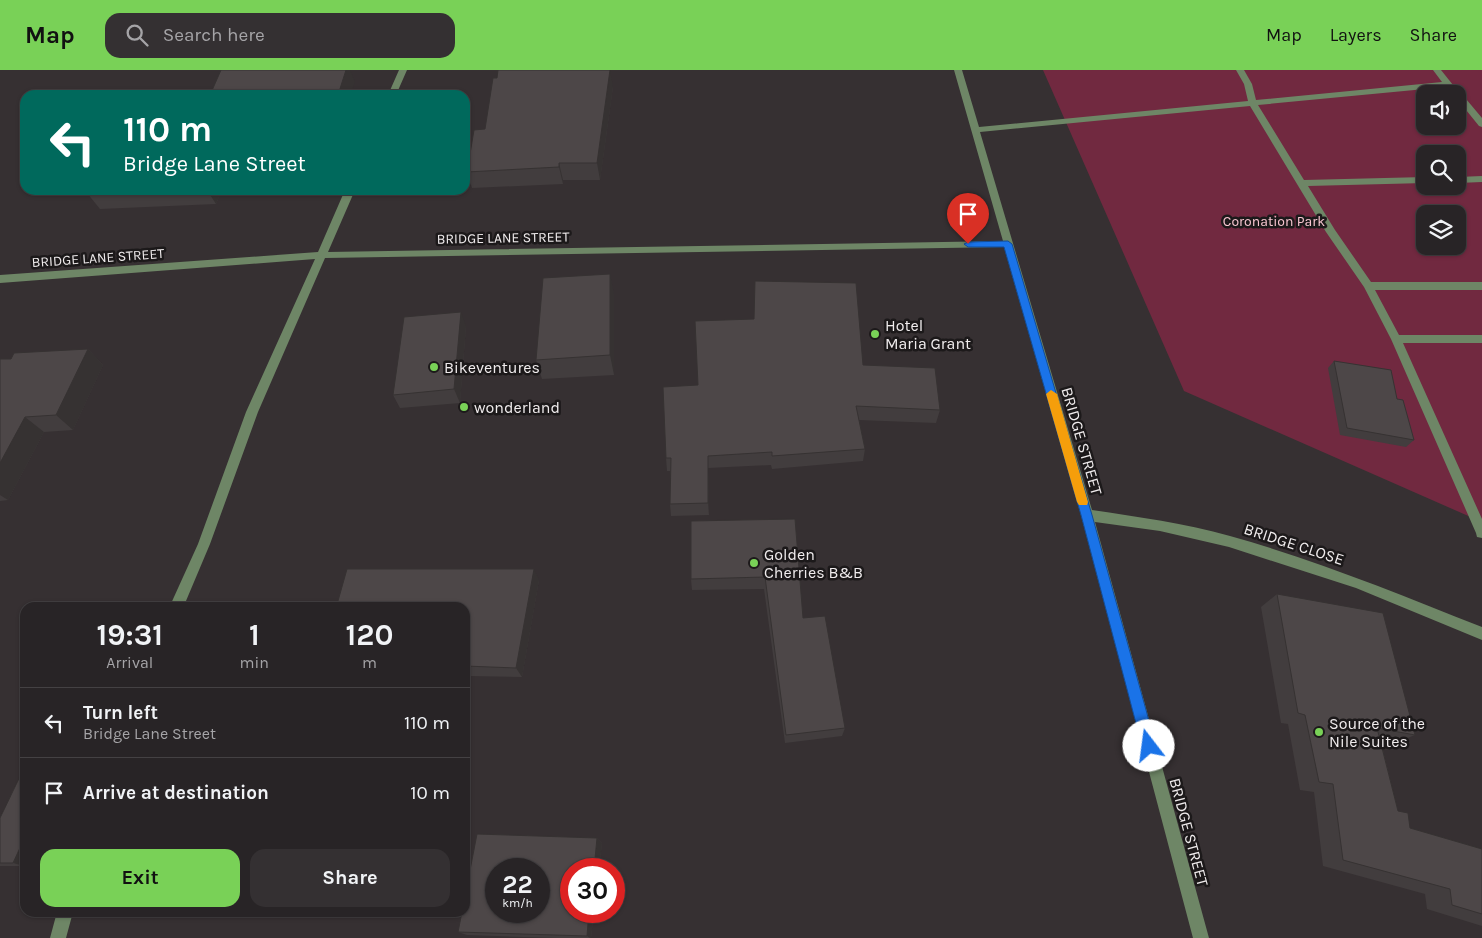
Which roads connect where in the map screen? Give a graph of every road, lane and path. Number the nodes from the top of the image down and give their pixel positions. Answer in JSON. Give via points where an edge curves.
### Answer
{"nodes":[{"id":1,"x":403,"y":70,"type":"edge"},
{"id":2,"x":958,"y":70,"type":"edge"},
{"id":3,"x":1240,"y":70,"type":"edge"},
{"id":4,"x":1437,"y":70,"type":"edge"},
{"id":5,"x":1448,"y":84,"type":"joint"},
{"id":6,"x":394,"y":90,"type":"edge"},
{"id":7,"x":1253,"y":103,"type":"junction"},
{"id":8,"x":1466,"y":105,"type":"edge"},
{"id":9,"x":1482,"y":124,"type":"edge"},
{"id":10,"x":976,"y":130,"type":"junction"},
{"id":11,"x":1482,"y":179,"type":"edge"},
{"id":12,"x":1416,"y":180,"type":"edge"},
{"id":13,"x":1466,"y":180,"type":"edge"},
{"id":14,"x":1301,"y":183,"type":"junction"},
{"id":15,"x":348,"y":195,"type":"edge"},
{"id":16,"x":1008,"y":244,"type":"junction"},
{"id":17,"x":320,"y":255,"type":"junction"},
{"id":18,"x":0,"y":279,"type":"edge"},
{"id":19,"x":1368,"y":286,"type":"junction"},
{"id":20,"x":1482,"y":286,"type":"edge"},
{"id":21,"x":1396,"y":338,"type":"junction"},
{"id":22,"x":1482,"y":339,"type":"edge"},
{"id":23,"x":1086,"y":515,"type":"junction"},
{"id":24,"x":1482,"y":533,"type":"edge"},
{"id":25,"x":179,"y":602,"type":"edge"},
{"id":26,"x":1482,"y":634,"type":"edge"},
{"id":27,"x":64,"y":917,"type":"edge"},
{"id":28,"x":58,"y":938,"type":"edge"},
{"id":29,"x":1201,"y":938,"type":"edge"}],
"edges":[{"from":1,"to":6,"type":"street"},
{"from":2,"to":10,"type":"street","name":"BRIDGE STREET"},
{"from":3,"to":7,"type":"street"},
{"from":4,"to":5,"type":"street"},
{"from":5,"to":7,"type":"street"},
{"from":7,"to":10,"type":"street"},
{"from":7,"to":14,"type":"street"},
{"from":8,"to":9,"type":"street"},
{"from":10,"to":16,"type":"street","name":"BRIDGE STREET"},
{"from":11,"to":13,"type":"street"},
{"from":12,"to":14,"type":"street"},
{"from":14,"to":19,"type":"street"},
{"from":15,"to":17,"type":"street"},
{"from":16,"to":17,"type":"street","name":"BRIDGE LANE STREET"},
{"from":16,"to":23,"type":"street","name":"BRIDGE STREET"},
{"from":17,"to":18,"type":"street","name":"BRIDGE LANE STREET"},
{"from":17,"to":25,"type":"street","via":[[252,412],[204,544]]},
{"from":19,"to":20,"type":"street"},
{"from":19,"to":21,"type":"street"},
{"from":21,"to":22,"type":"street"},
{"from":21,"to":24,"type":"street"},
{"from":23,"to":26,"type":"street","name":"BRIDGE CLOSE","via":[[1229,541],[1358,583]]},
{"from":23,"to":29,"type":"street","name":"BRIDGE STREET"},
{"from":27,"to":28,"type":"street"}]}
